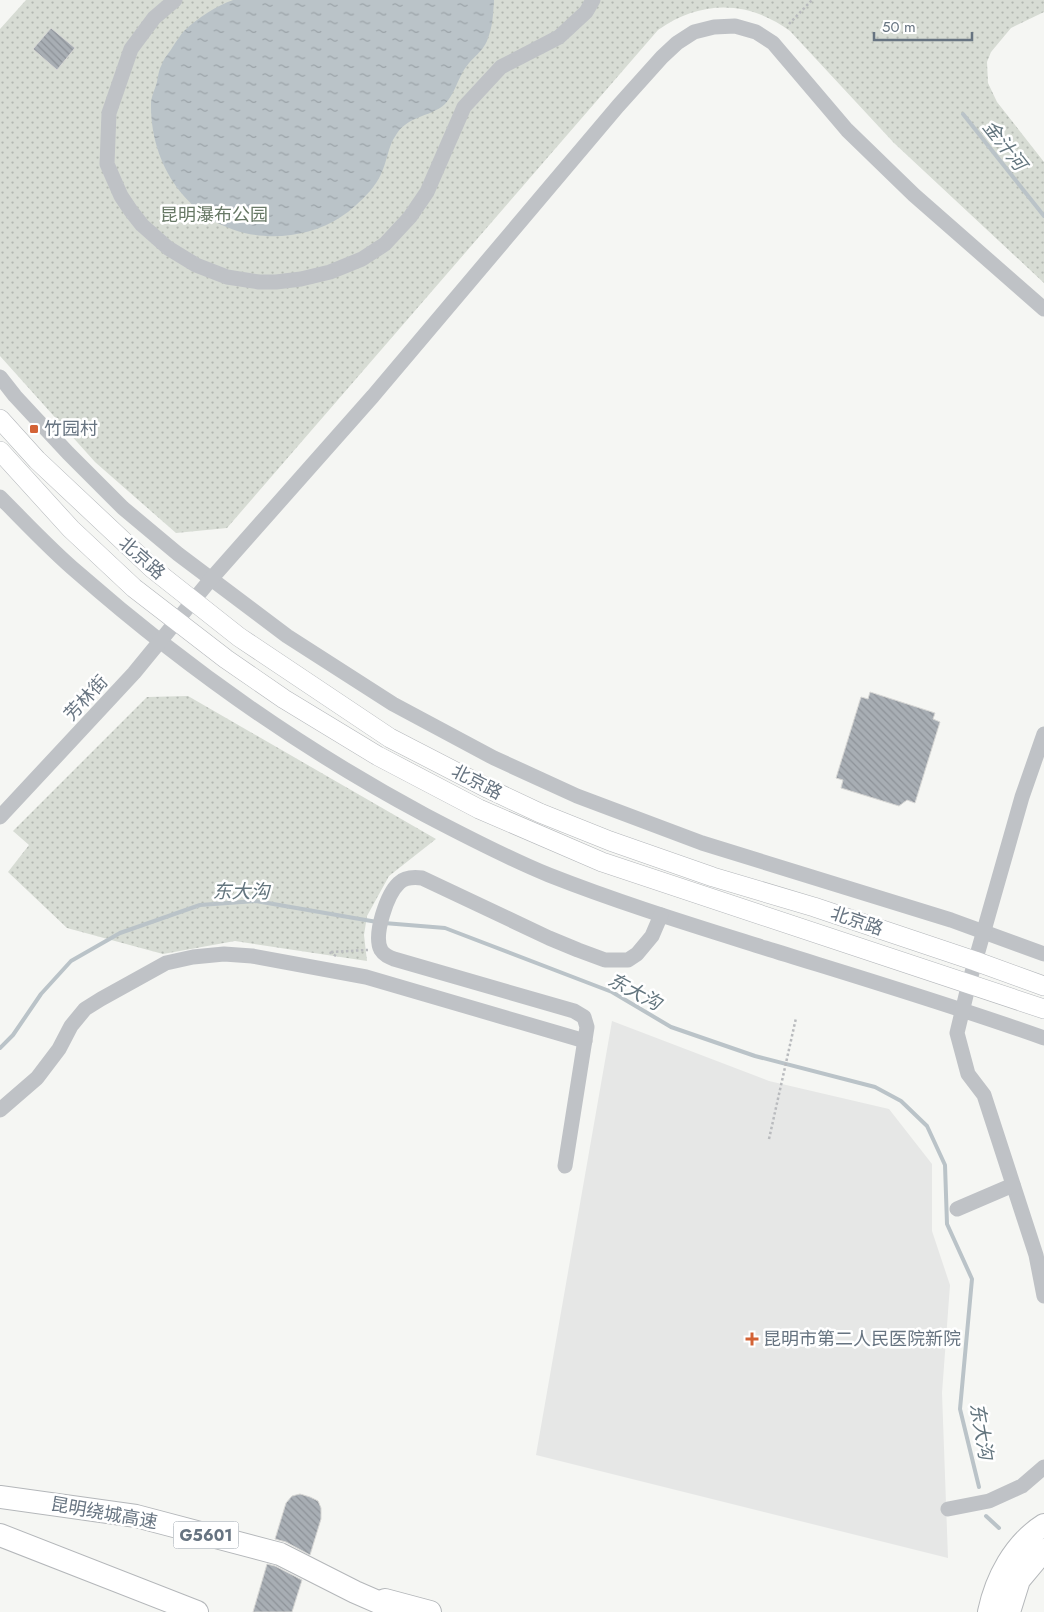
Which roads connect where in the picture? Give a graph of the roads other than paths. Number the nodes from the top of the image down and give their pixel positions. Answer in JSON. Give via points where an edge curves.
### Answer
{"nodes":[{"id":1,"x":175,"y":0,"type":"edge"},
{"id":2,"x":593,"y":0,"type":"edge"},
{"id":3,"x":1044,"y":309,"type":"edge"},
{"id":4,"x":0,"y":377,"type":"edge"},
{"id":5,"x":0,"y":419,"type":"edge"},
{"id":6,"x":0,"y":451,"type":"edge"},
{"id":7,"x":0,"y":496,"type":"edge"},
{"id":8,"x":211,"y":579,"type":"junction"},
{"id":9,"x":194,"y":601,"type":"junction"},
{"id":10,"x":178,"y":621,"type":"junction"},
{"id":11,"x":160,"y":641,"type":"junction"},
{"id":12,"x":1044,"y":734,"type":"edge"},
{"id":13,"x":0,"y":817,"type":"edge"},
{"id":14,"x":661,"y":915,"type":"junction"},
{"id":15,"x":984,"y":931,"type":"junction"},
{"id":16,"x":1044,"y":954,"type":"edge"},
{"id":17,"x":975,"y":961,"type":"junction"},
{"id":18,"x":969,"y":983,"type":"junction"},
{"id":19,"x":1044,"y":986,"type":"edge"},
{"id":20,"x":1044,"y":1009,"type":"edge"},
{"id":21,"x":962,"y":1010,"type":"junction"},
{"id":22,"x":1044,"y":1038,"type":"edge"},
{"id":23,"x":586,"y":1041,"type":"junction"},
{"id":24,"x":0,"y":1110,"type":"edge"},
{"id":25,"x":564,"y":1166,"type":"dead end"},
{"id":26,"x":1013,"y":1185,"type":"junction"},
{"id":27,"x":958,"y":1209,"type":"dead end"},
{"id":28,"x":1044,"y":1296,"type":"edge"},
{"id":29,"x":1044,"y":1468,"type":"edge"},
{"id":30,"x":0,"y":1497,"type":"edge"},
{"id":31,"x":948,"y":1509,"type":"dead end"},
{"id":32,"x":1044,"y":1526,"type":"edge"},
{"id":33,"x":0,"y":1535,"type":"edge"},
{"id":34,"x":1044,"y":1550,"type":"edge"},
{"id":35,"x":356,"y":1592,"type":"junction"},
{"id":36,"x":197,"y":1612,"type":"edge"},
{"id":37,"x":400,"y":1612,"type":"edge"},
{"id":38,"x":430,"y":1612,"type":"edge"},
{"id":39,"x":989,"y":1612,"type":"edge"},
{"id":40,"x":1009,"y":1612,"type":"edge"}],
"edges":[{"from":1,"to":2,"type":"street","via":[[154,18],[130,49],[110,113],[107,164],[131,211],[168,248],[211,272],[243,280],[276,282],[330,272],[362,260],[385,244],[427,192],[464,107],[500,67],[559,37],[586,12]]},
{"from":3,"to":8,"type":"street","name":"芳林街","via":[[914,195],[847,130],[773,44],[756,32],[736,26],[694,32],[662,57],[631,92],[373,396]]},
{"from":4,"to":8,"type":"street","via":[[123,508]]},
{"from":5,"to":9,"type":"main road","name":"北京路","via":[[100,521]]},
{"from":6,"to":10,"type":"main road","name":"北京路","via":[[71,529],[134,588]]},
{"from":7,"to":11,"type":"street","via":[[75,571]]},
{"from":8,"to":9,"type":"street","name":"芳林街"},
{"from":8,"to":15,"type":"street","via":[[287,636],[393,704],[502,762],[577,796],[702,843]]},
{"from":9,"to":10,"type":"street","name":"芳林街"},
{"from":9,"to":17,"type":"main road","name":"北京路","via":[[239,637],[390,738],[540,813],[713,877]]},
{"from":10,"to":11,"type":"street","name":"芳林街"},
{"from":10,"to":18,"type":"main road","name":"北京路","via":[[284,699],[378,756],[479,809],[602,862]]},
{"from":11,"to":13,"type":"street","name":"芳林街"},
{"from":11,"to":14,"type":"street","via":[[308,748],[392,797],[546,874]]},
{"from":12,"to":15,"type":"street","via":[[1022,797]]},
{"from":14,"to":21,"type":"street"},
{"from":14,"to":23,"type":"street","via":[[652,936],[637,954],[628,960],[616,961],[578,950],[422,878],[410,877],[400,882],[383,909],[379,942],[386,955],[574,1011],[584,1017]]},
{"from":15,"to":16,"type":"street"},
{"from":15,"to":17,"type":"street"},
{"from":17,"to":18,"type":"street"},
{"from":17,"to":19,"type":"main road","name":"北京路"},
{"from":18,"to":20,"type":"main road","name":"北京路"},
{"from":18,"to":21,"type":"street"},
{"from":21,"to":22,"type":"street"},
{"from":21,"to":26,"type":"street","via":[[958,1033],[968,1074],[984,1095]]},
{"from":23,"to":24,"type":"street","via":[[366,977],[252,956],[192,957],[166,964],[85,1009],[37,1078]]},
{"from":23,"to":25,"type":"street"},
{"from":26,"to":27,"type":"street"},
{"from":26,"to":28,"type":"street","via":[[1036,1255]]},
{"from":29,"to":31,"type":"street","via":[[1022,1486],[989,1501]]},
{"from":30,"to":35,"type":"highway","name":"昆明绕城高速","number":"G5601","via":[[136,1516],[280,1554]]},
{"from":32,"to":39,"type":"highway","via":[[1022,1544],[1008,1563],[992,1596]]},
{"from":33,"to":36,"type":"highway"},
{"from":34,"to":40,"type":"highway","via":[[1019,1580]]},
{"from":35,"to":37,"type":"highway","name":"昆明绕城高速","number":"G5601"},
{"from":35,"to":38,"type":"highway"}]}
